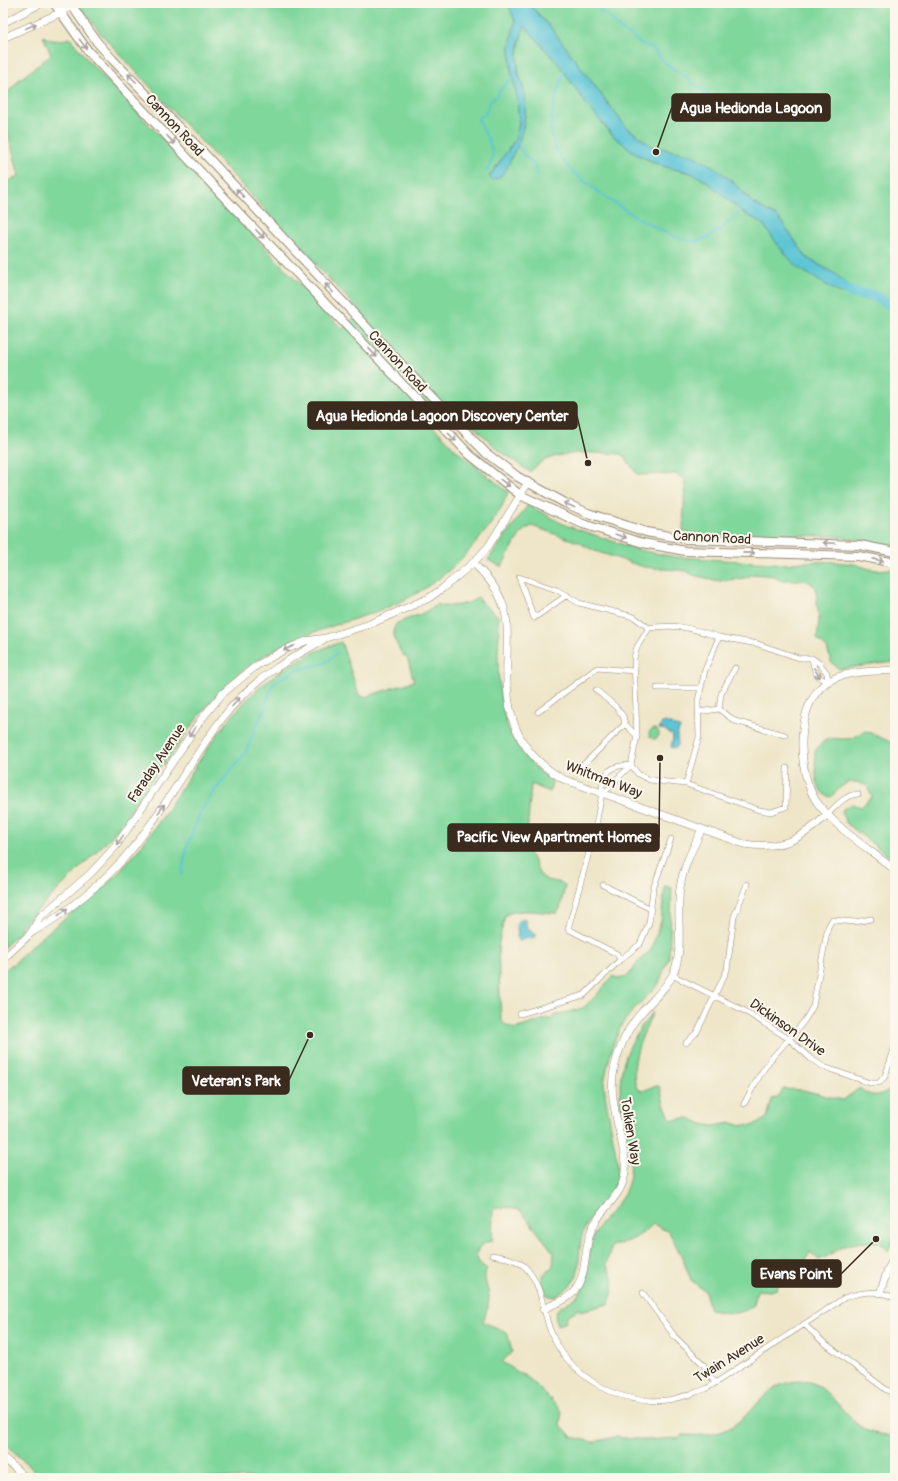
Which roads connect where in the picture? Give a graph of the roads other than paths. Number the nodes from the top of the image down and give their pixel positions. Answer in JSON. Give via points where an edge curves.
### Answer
{"nodes":[{"id":1,"x":42,"y":3,"type":"edge"},
{"id":2,"x":54,"y":3,"type":"edge"},
{"id":3,"x":71,"y":4,"type":"edge"},
{"id":4,"x":60,"y":13,"type":"junction"},
{"id":5,"x":3,"y":23,"type":"edge"},
{"id":6,"x":3,"y":38,"type":"edge"},
{"id":7,"x":528,"y":483,"type":"junction"},
{"id":8,"x":519,"y":497,"type":"junction"},
{"id":9,"x":895,"y":552,"type":"edge"},
{"id":10,"x":473,"y":563,"type":"junction"},
{"id":11,"x":895,"y":564,"type":"edge"},
{"id":12,"x":567,"y":595,"type":"junction"},
{"id":13,"x":649,"y":628,"type":"junction"},
{"id":14,"x":719,"y":637,"type":"junction"},
{"id":15,"x":326,"y":638,"type":"junction"},
{"id":16,"x":812,"y":658,"type":"junction"},
{"id":17,"x":735,"y":668,"type":"dead end"},
{"id":18,"x":895,"y":670,"type":"edge"},
{"id":19,"x":634,"y":671,"type":"junction"},
{"id":20,"x":828,"y":682,"type":"junction"},
{"id":21,"x":657,"y":688,"type":"dead end"},
{"id":22,"x":701,"y":688,"type":"junction"},
{"id":23,"x":596,"y":690,"type":"dead end"},
{"id":24,"x":719,"y":709,"type":"junction"},
{"id":25,"x":538,"y":712,"type":"dead end"},
{"id":26,"x":698,"y":712,"type":"junction"},
{"id":27,"x":625,"y":724,"type":"junction"},
{"id":28,"x":637,"y":736,"type":"junction"},
{"id":29,"x":785,"y":736,"type":"dead end"},
{"id":30,"x":583,"y":765,"type":"dead end"},
{"id":31,"x":630,"y":765,"type":"junction"},
{"id":32,"x":787,"y":768,"type":"dead end"},
{"id":33,"x":686,"y":784,"type":"junction"},
{"id":34,"x":602,"y":793,"type":"junction"},
{"id":35,"x":858,"y":794,"type":"dead end"},
{"id":36,"x":828,"y":814,"type":"junction"},
{"id":37,"x":702,"y":829,"type":"junction"},
{"id":38,"x":670,"y":839,"type":"dead end"},
{"id":39,"x":895,"y":870,"type":"edge"},
{"id":40,"x":747,"y":884,"type":"dead end"},
{"id":41,"x":603,"y":885,"type":"dead end"},
{"id":42,"x":650,"y":909,"type":"junction"},
{"id":43,"x":872,"y":919,"type":"dead end"},
{"id":44,"x":30,"y":934,"type":"junction"},
{"id":45,"x":3,"y":958,"type":"edge"},
{"id":46,"x":620,"y":960,"type":"junction"},
{"id":47,"x":672,"y":975,"type":"junction"},
{"id":48,"x":715,"y":996,"type":"junction"},
{"id":49,"x":520,"y":1014,"type":"dead end"},
{"id":50,"x":789,"y":1039,"type":"junction"},
{"id":51,"x":686,"y":1043,"type":"dead end"},
{"id":52,"x":895,"y":1048,"type":"edge"},
{"id":53,"x":744,"y":1104,"type":"dead end"},
{"id":54,"x":492,"y":1255,"type":"dead end"},
{"id":55,"x":895,"y":1256,"type":"edge"},
{"id":56,"x":643,"y":1293,"type":"dead end"},
{"id":57,"x":880,"y":1293,"type":"junction"},
{"id":58,"x":895,"y":1298,"type":"edge"},
{"id":59,"x":543,"y":1309,"type":"junction"},
{"id":60,"x":804,"y":1324,"type":"junction"},
{"id":61,"x":715,"y":1383,"type":"junction"},
{"id":62,"x":895,"y":1394,"type":"edge"},
{"id":63,"x":3,"y":1457,"type":"edge"},
{"id":64,"x":26,"y":1478,"type":"edge"}],
"edges":[{"from":1,"to":5,"type":"street"},
{"from":2,"to":4,"type":"main road","name":"Cannon Road"},
{"from":3,"to":4,"type":"street"},
{"from":7,"to":3,"type":"main road","name":"Cannon Road","one_way":true,"via":[[486,453],[444,410],[113,60]]},
{"from":6,"to":4,"type":"street","one_way":true},
{"from":4,"to":8,"type":"main road","name":"Cannon Road","one_way":true,"via":[[98,62],[226,200],[434,419],[478,463]]},
{"from":7,"to":8,"type":"street","name":"Faraday Avenue"},
{"from":9,"to":7,"type":"main road","name":"Cannon Road","one_way":true,"via":[[860,545],[686,539],[659,534],[588,513]]},
{"from":8,"to":10,"type":"street","name":"Faraday Avenue","via":[[488,547]]},
{"from":8,"to":11,"type":"main road","name":"Cannon Road","one_way":true,"via":[[583,524],[643,543],[685,551],[858,556]]},
{"from":10,"to":15,"type":"street","name":"Faraday Avenue","via":[[443,588],[416,605],[370,624]]},
{"from":10,"to":34,"type":"street","name":"Whitman Way","via":[[493,585],[503,605],[507,637],[507,700],[510,715],[523,741],[537,759],[563,779]]},
{"from":12,"to":12,"type":"street","via":[[557,590],[519,577],[534,618]]},
{"from":12,"to":13,"type":"street","via":[[579,603],[634,618]]},
{"from":13,"to":14,"type":"street","via":[[673,625]]},
{"from":13,"to":19,"type":"street","via":[[637,647]]},
{"from":14,"to":16,"type":"street","via":[[758,644],[798,658]]},
{"from":14,"to":22,"type":"street","via":[[705,670]]},
{"from":44,"to":15,"type":"street","name":"Faraday Avenue","one_way":true,"via":[[48,924],[79,900],[130,852],[216,727],[242,696],[272,670]]},
{"from":15,"to":44,"type":"street","name":"Faraday Avenue","one_way":true,"via":[[306,641],[282,651],[256,666],[222,694],[200,721],[116,846],[90,874],[40,917]]},
{"from":16,"to":20,"type":"street","via":[[827,673]]},
{"from":16,"to":20,"type":"street","one_way":true,"via":[[814,671]]},
{"from":17,"to":24,"type":"street","via":[[721,694]]},
{"from":18,"to":20,"type":"street","via":[[857,673],[834,678]]},
{"from":19,"to":25,"type":"street","via":[[597,668]]},
{"from":19,"to":28,"type":"street"},
{"from":20,"to":36,"type":"street","via":[[815,694],[803,718],[802,749],[808,787],[818,804]]},
{"from":21,"to":22,"type":"street"},
{"from":22,"to":26,"type":"street"},
{"from":23,"to":27,"type":"street","via":[[615,706],[623,716]]},
{"from":24,"to":26,"type":"street"},
{"from":24,"to":29,"type":"street","via":[[735,721]]},
{"from":26,"to":33,"type":"street","via":[[699,737]]},
{"from":27,"to":28,"type":"street"},
{"from":27,"to":30,"type":"street"},
{"from":28,"to":31,"type":"street"},
{"from":31,"to":33,"type":"street","via":[[638,774],[650,780]]},
{"from":31,"to":34,"type":"street","via":[[612,787]]},
{"from":31,"to":34,"type":"street","via":[[617,765],[609,771],[601,783]]},
{"from":32,"to":33,"type":"street","via":[[786,807],[771,812]]},
{"from":34,"to":37,"type":"street","name":"Whitman Way"},
{"from":34,"to":46,"type":"street","via":[[595,830],[568,929],[617,954]]},
{"from":35,"to":36,"type":"street","name":"Whitman Way","via":[[840,801]]},
{"from":36,"to":37,"type":"street","name":"Whitman Way","via":[[795,840],[776,846],[744,844]]},
{"from":36,"to":39,"type":"street","via":[[840,827]]},
{"from":37,"to":47,"type":"street","name":"Tolkien Way","via":[[685,867],[680,888],[678,958]]},
{"from":38,"to":42,"type":"street","via":[[653,889]]},
{"from":40,"to":48,"type":"street","via":[[734,916],[727,970]]},
{"from":41,"to":42,"type":"street"},
{"from":42,"to":46,"type":"street","via":[[649,923],[640,944]]},
{"from":43,"to":50,"type":"street","via":[[855,922],[832,920],[828,926],[813,1006],[808,1017]]},
{"from":44,"to":45,"type":"street","name":"Faraday Avenue"},
{"from":46,"to":49,"type":"street","via":[[584,995]]},
{"from":47,"to":48,"type":"street","name":"Dickinson Drive"},
{"from":47,"to":59,"type":"street","name":"Tolkien Way","via":[[665,988],[641,1013],[620,1044],[614,1067],[612,1095],[625,1163],[623,1184],[615,1199],[591,1229],[577,1288],[566,1299]]},
{"from":48,"to":50,"type":"street","name":"Dickinson Drive"},
{"from":48,"to":51,"type":"street","via":[[697,1032]]},
{"from":50,"to":52,"type":"street","name":"Dickinson Drive","via":[[810,1059],[824,1067],[870,1083],[879,1083],[885,1076]]},
{"from":50,"to":53,"type":"street","via":[[757,1078]]},
{"from":54,"to":59,"type":"street","name":"Twain Avenue","via":[[512,1259],[526,1267],[536,1286]]},
{"from":55,"to":57,"type":"street"},
{"from":56,"to":61,"type":"street","via":[[675,1337],[703,1364]]},
{"from":57,"to":58,"type":"street","name":"Twain Avenue"},
{"from":57,"to":60,"type":"street","name":"Twain Avenue","via":[[862,1292],[844,1298]]},
{"from":59,"to":61,"type":"street","name":"Twain Avenue","via":[[558,1346],[575,1368],[597,1386],[633,1399],[648,1400],[681,1397],[706,1389]]},
{"from":60,"to":61,"type":"street","name":"Twain Avenue"},
{"from":60,"to":62,"type":"street","via":[[822,1341]]},
{"from":63,"to":64,"type":"street"}]}
